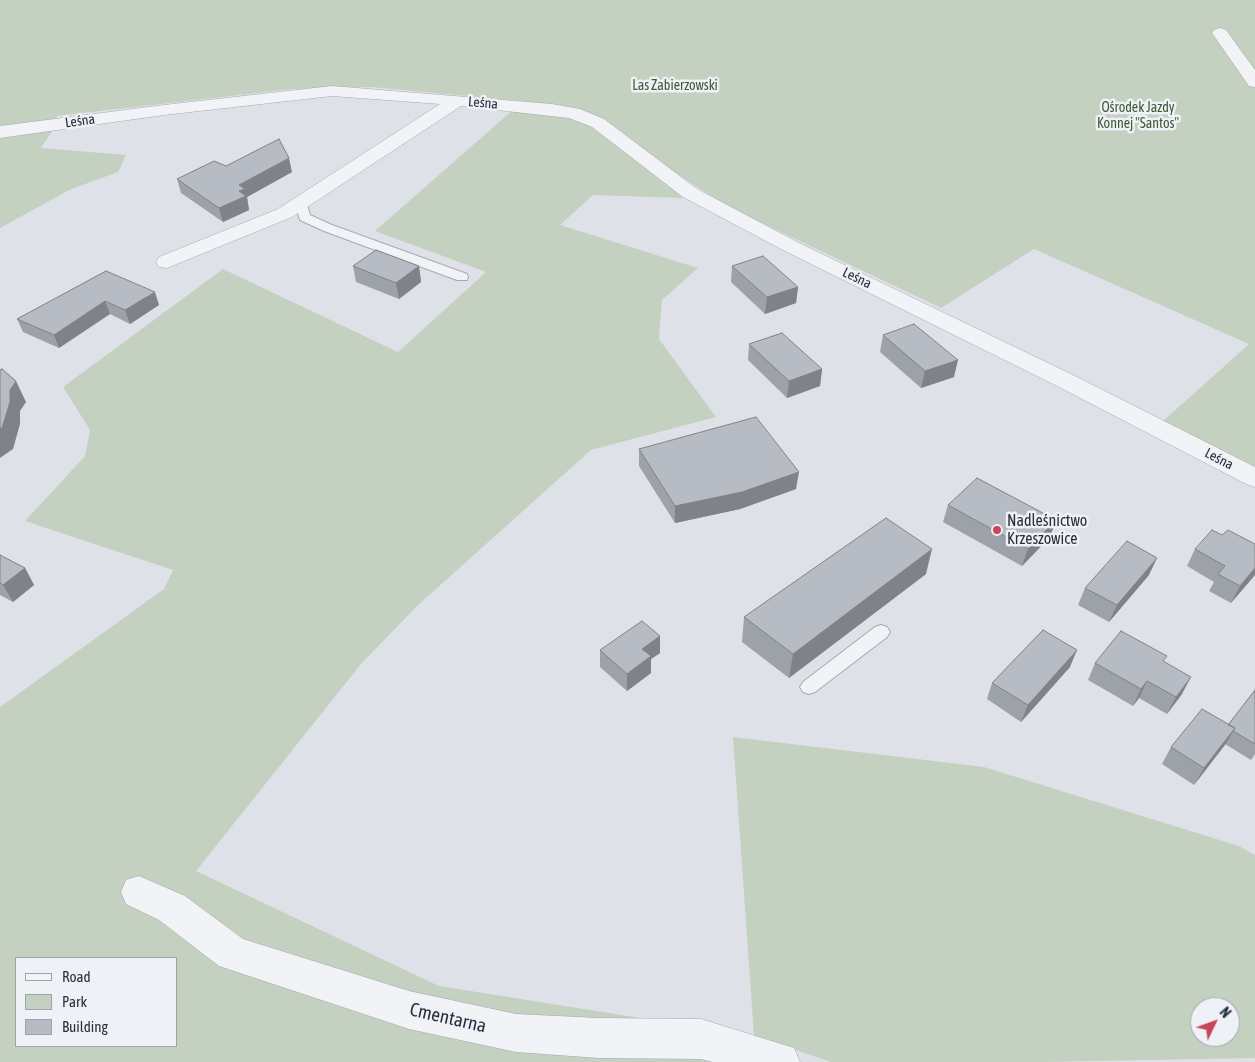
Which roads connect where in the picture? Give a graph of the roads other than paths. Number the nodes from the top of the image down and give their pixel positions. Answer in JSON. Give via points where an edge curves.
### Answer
{"nodes":[{"id":1,"x":1220,"y":33,"type":"dead end"},
{"id":2,"x":1255,"y":82,"type":"edge"},
{"id":3,"x":458,"y":100,"type":"junction"},
{"id":4,"x":0,"y":132,"type":"edge"},
{"id":5,"x":301,"y":204,"type":"junction"},
{"id":6,"x":167,"y":262,"type":"dead end"},
{"id":7,"x":462,"y":277,"type":"dead end"},
{"id":8,"x":1255,"y":478,"type":"edge"},
{"id":9,"x":881,"y":632,"type":"dead end"},
{"id":10,"x":809,"y":687,"type":"dead end"},
{"id":11,"x":139,"y":892,"type":"dead end"},
{"id":12,"x":780,"y":1062,"type":"edge"}],
"edges":[{"from":1,"to":2,"type":"street"},
{"from":3,"to":4,"type":"street","name":"Leśna","via":[[332,91]]},
{"from":3,"to":5,"type":"street","name":"Leśna"},
{"from":3,"to":8,"type":"street","name":"Leśna","via":[[552,109],[598,123],[690,192],[790,246]]},
{"from":5,"to":6,"type":"street","name":"Leśna","via":[[285,214]]},
{"from":5,"to":7,"type":"lane","via":[[304,216],[328,228]]},
{"from":9,"to":10,"type":"lane"},
{"from":11,"to":12,"type":"street","name":"Cmentarna","via":[[172,908],[232,953],[409,1010],[516,1033],[701,1040]]}]}
